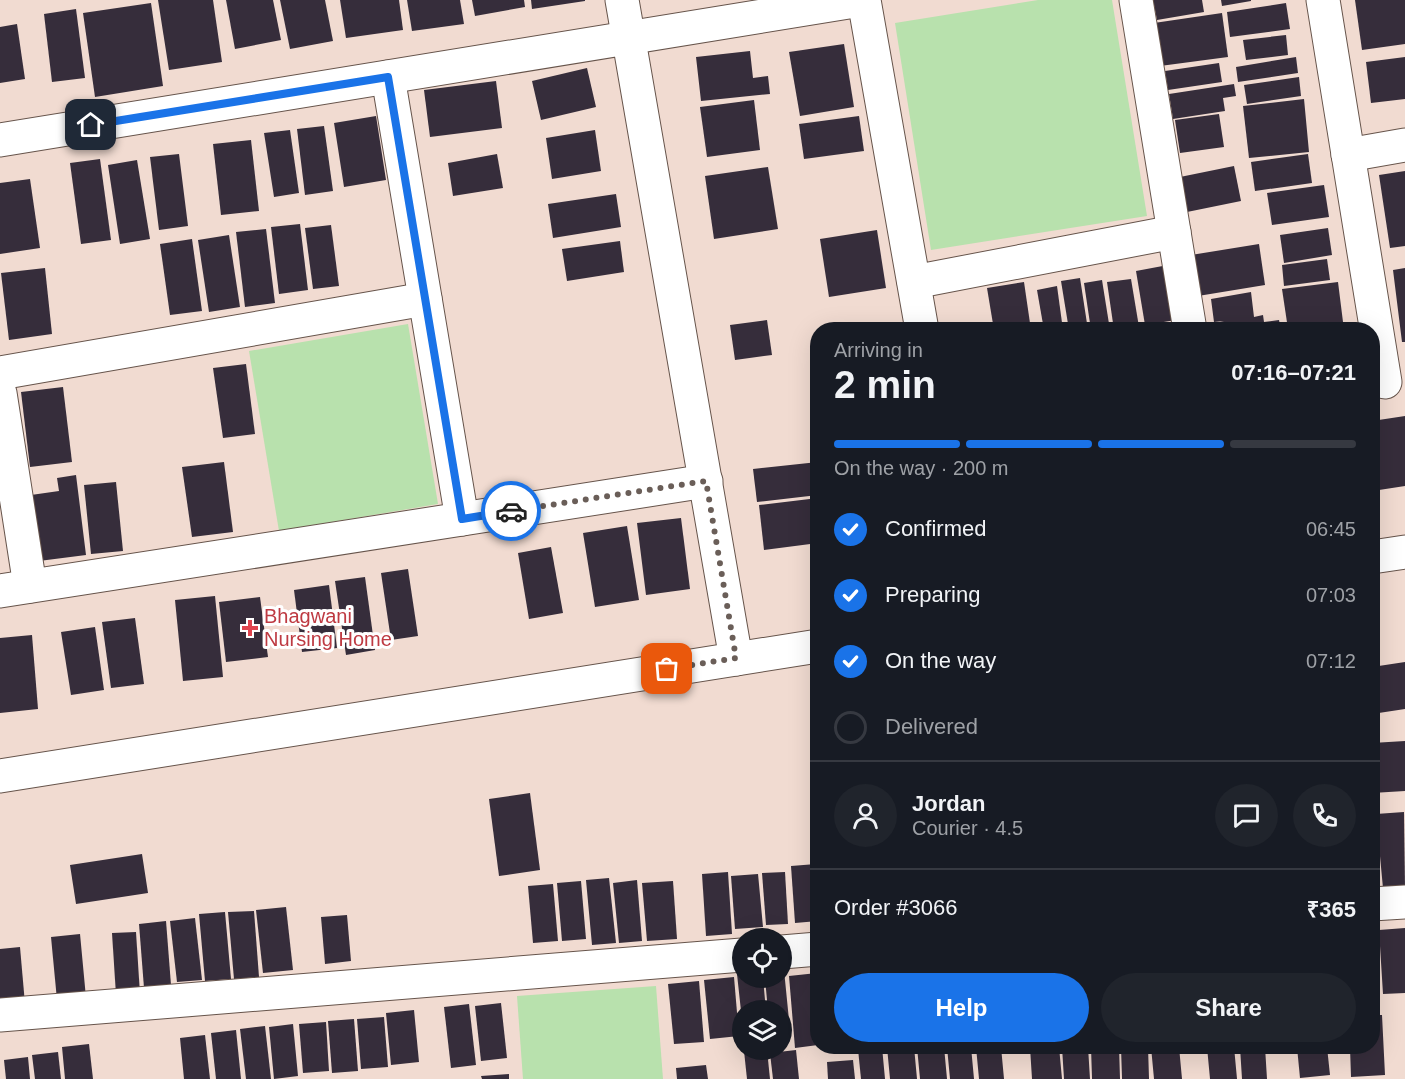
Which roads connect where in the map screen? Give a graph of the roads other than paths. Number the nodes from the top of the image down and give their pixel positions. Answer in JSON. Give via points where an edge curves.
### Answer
{"nodes":[{"id":1,"x":621,"y":0,"type":"edge"},
{"id":2,"x":862,"y":0,"type":"edge"},
{"id":3,"x":1136,"y":0,"type":"edge"},
{"id":4,"x":1323,"y":0,"type":"edge"},
{"id":5,"x":628,"y":38,"type":"junction"},
{"id":6,"x":388,"y":77,"type":"junction"},
{"id":7,"x":0,"y":140,"type":"edge"},
{"id":8,"x":1405,"y":145,"type":"edge"},
{"id":9,"x":1348,"y":155,"type":"junction"},
{"id":10,"x":1174,"y":232,"type":"junction"},
{"id":11,"x":914,"y":282,"type":"junction"},
{"id":12,"x":425,"y":299,"type":"junction"},
{"id":13,"x":921,"y":322,"type":"edge"},
{"id":14,"x":1189,"y":322,"type":"edge"},
{"id":15,"x":1378,"y":322,"type":"edge"},
{"id":16,"x":1380,"y":336,"type":"edge"},
{"id":17,"x":0,"y":373,"type":"edge"},
{"id":18,"x":1388,"y":381,"type":"edge"},
{"id":19,"x":0,"y":393,"type":"edge"},
{"id":20,"x":706,"y":481,"type":"junction"},
{"id":21,"x":462,"y":519,"type":"junction"},
{"id":22,"x":1405,"y":552,"type":"edge"},
{"id":23,"x":1380,"y":556,"type":"edge"},
{"id":24,"x":15,"y":589,"type":"edge"},
{"id":25,"x":810,"y":647,"type":"edge"},
{"id":26,"x":736,"y":658,"type":"junction"},
{"id":27,"x":0,"y":776,"type":"edge"},
{"id":28,"x":1405,"y":902,"type":"edge"},
{"id":29,"x":1380,"y":904,"type":"edge"},
{"id":30,"x":810,"y":950,"type":"edge"},
{"id":31,"x":792,"y":951,"type":"edge"},
{"id":32,"x":732,"y":956,"type":"edge"},
{"id":33,"x":0,"y":1015,"type":"edge"}],
"edges":[{"from":1,"to":5,"type":"street"},
{"from":2,"to":5,"type":"street"},
{"from":2,"to":11,"type":"street"},
{"from":3,"to":10,"type":"street"},
{"from":4,"to":9,"type":"street"},
{"from":5,"to":6,"type":"street"},
{"from":5,"to":20,"type":"street"},
{"from":6,"to":7,"type":"street"},
{"from":6,"to":12,"type":"street"},
{"from":8,"to":9,"type":"street"},
{"from":9,"to":15,"type":"street"},
{"from":10,"to":11,"type":"street"},
{"from":10,"to":14,"type":"street"},
{"from":11,"to":13,"type":"street"},
{"from":12,"to":17,"type":"street"},
{"from":12,"to":21,"type":"street"},
{"from":16,"to":18,"type":"street"},
{"from":19,"to":24,"type":"street"},
{"from":20,"to":21,"type":"street"},
{"from":20,"to":26,"type":"street"},
{"from":21,"to":24,"type":"street"},
{"from":22,"to":23,"type":"street"},
{"from":25,"to":26,"type":"street"},
{"from":26,"to":27,"type":"street"},
{"from":28,"to":29,"type":"street"},
{"from":30,"to":31,"type":"street"},
{"from":32,"to":33,"type":"street"}]}
